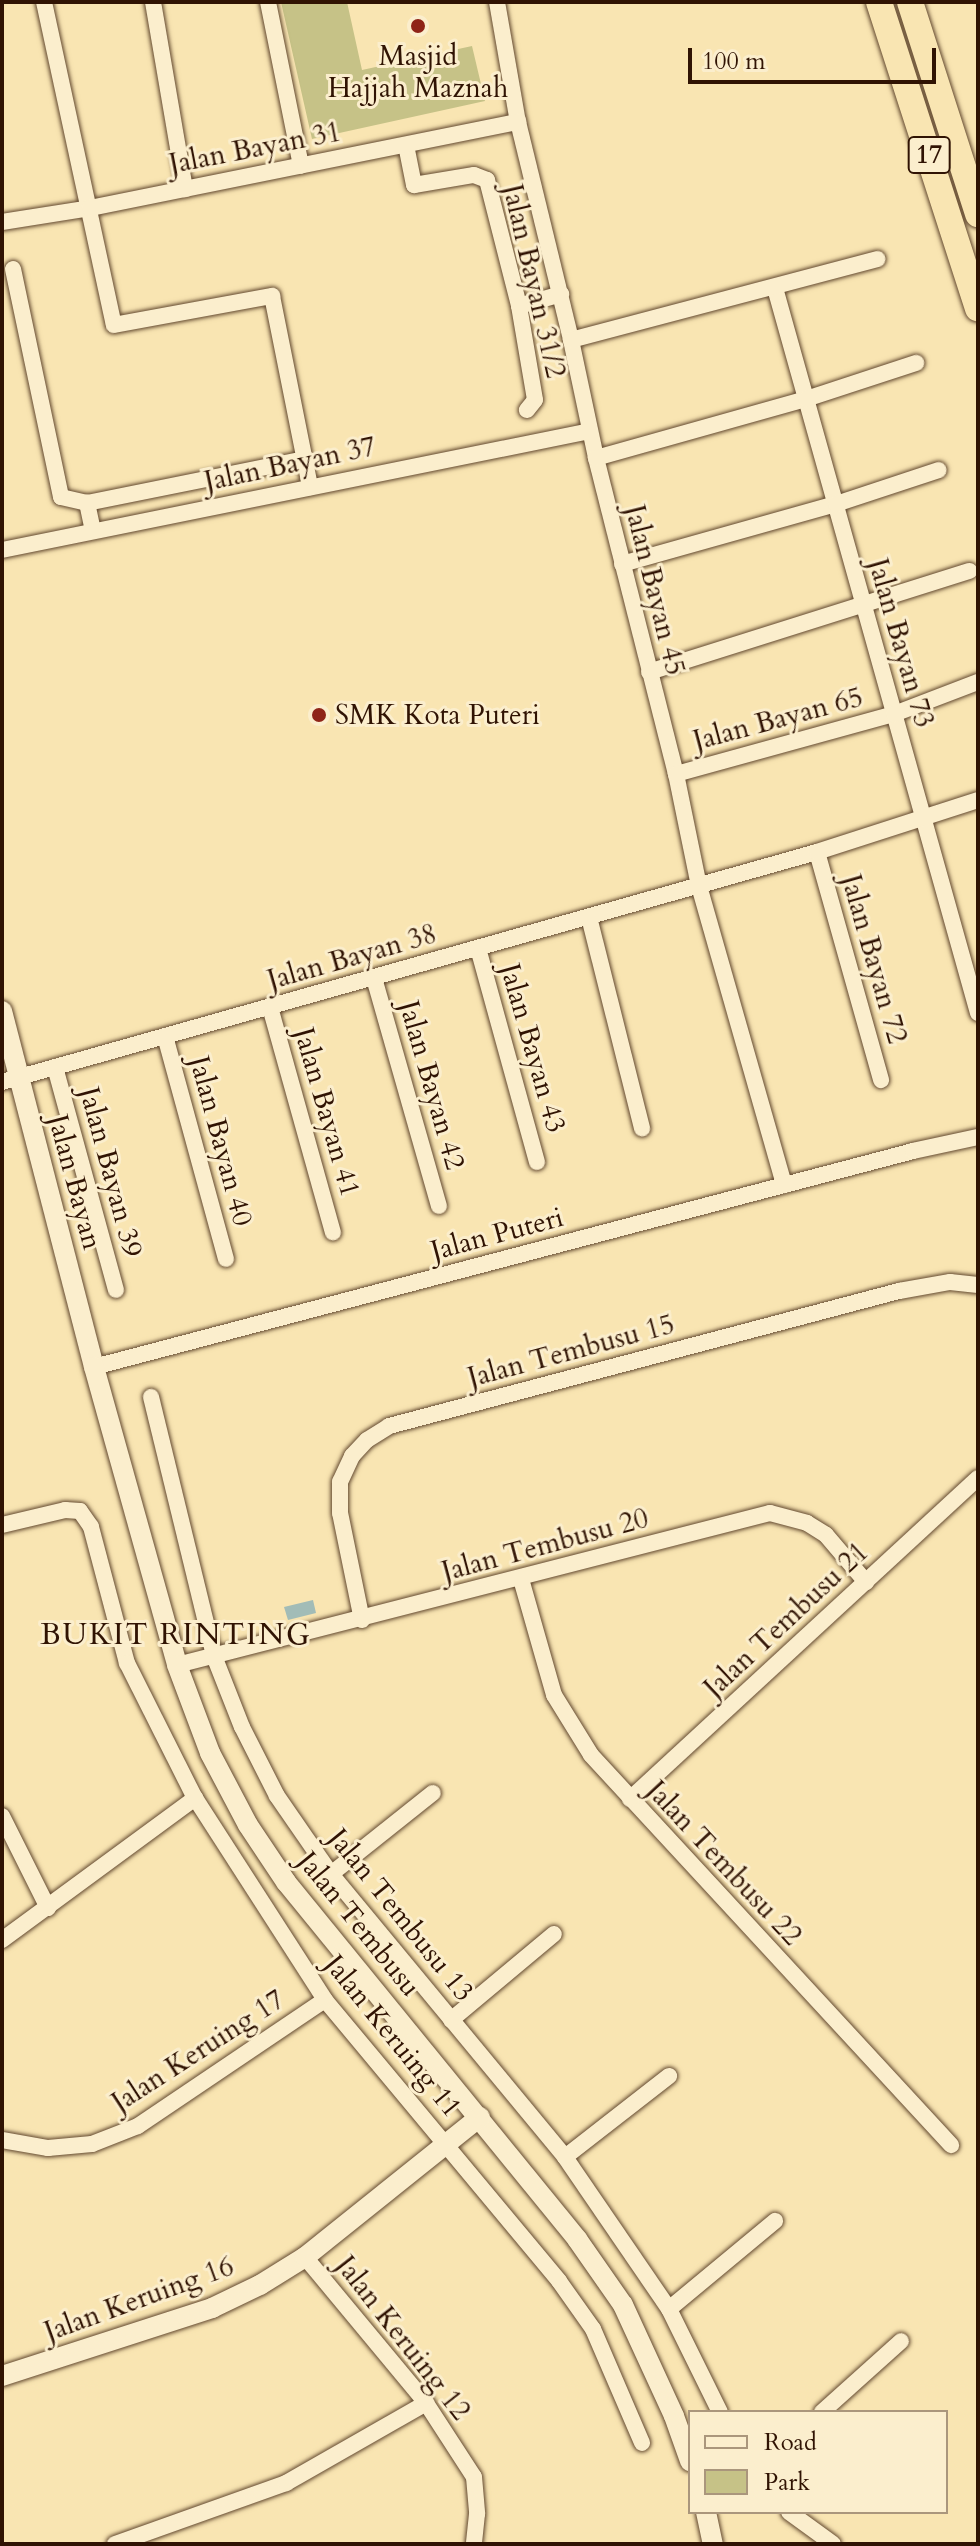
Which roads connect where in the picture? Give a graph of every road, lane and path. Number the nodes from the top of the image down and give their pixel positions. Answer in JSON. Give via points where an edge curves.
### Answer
{"nodes":[{"id":1,"x":44,"y":2,"type":"edge"},
{"id":2,"x":153,"y":2,"type":"edge"},
{"id":3,"x":268,"y":2,"type":"edge"},
{"id":4,"x":497,"y":2,"type":"edge"},
{"id":5,"x":879,"y":2,"type":"edge"},
{"id":6,"x":910,"y":2,"type":"edge"},
{"id":7,"x":518,"y":122,"type":"junction"},
{"id":8,"x":406,"y":145,"type":"junction"},
{"id":9,"x":301,"y":166,"type":"junction"},
{"id":10,"x":185,"y":189,"type":"junction"},
{"id":11,"x":90,"y":208,"type":"junction"},
{"id":12,"x":978,"y":214,"type":"edge"},
{"id":13,"x":2,"y":222,"type":"edge"},
{"id":14,"x":877,"y":259,"type":"dead end"},
{"id":15,"x":13,"y":269,"type":"dead end"},
{"id":16,"x":775,"y":288,"type":"junction"},
{"id":17,"x":561,"y":294,"type":"junction"},
{"id":18,"x":519,"y":306,"type":"junction"},
{"id":19,"x":978,"y":308,"type":"edge"},
{"id":20,"x":571,"y":340,"type":"junction"},
{"id":21,"x":916,"y":363,"type":"dead end"},
{"id":22,"x":806,"y":399,"type":"junction"},
{"id":23,"x":527,"y":410,"type":"dead end"},
{"id":24,"x":590,"y":431,"type":"junction"},
{"id":25,"x":596,"y":458,"type":"junction"},
{"id":26,"x":300,"y":460,"type":"dead end"},
{"id":27,"x":939,"y":470,"type":"dead end"},
{"id":28,"x":310,"y":487,"type":"junction"},
{"id":29,"x":87,"y":503,"type":"junction"},
{"id":30,"x":836,"y":504,"type":"junction"},
{"id":31,"x":93,"y":531,"type":"junction"},
{"id":32,"x":2,"y":550,"type":"edge"},
{"id":33,"x":622,"y":564,"type":"junction"},
{"id":34,"x":969,"y":571,"type":"dead end"},
{"id":35,"x":864,"y":606,"type":"junction"},
{"id":36,"x":649,"y":672,"type":"junction"},
{"id":37,"x":978,"y":682,"type":"edge"},
{"id":38,"x":894,"y":714,"type":"junction"},
{"id":39,"x":676,"y":774,"type":"junction"},
{"id":40,"x":978,"y":800,"type":"edge"},
{"id":41,"x":924,"y":819,"type":"junction"},
{"id":42,"x":817,"y":852,"type":"junction"},
{"id":43,"x":699,"y":886,"type":"junction"},
{"id":44,"x":589,"y":917,"type":"junction"},
{"id":45,"x":478,"y":948,"type":"junction"},
{"id":46,"x":374,"y":978,"type":"junction"},
{"id":47,"x":270,"y":1007,"type":"junction"},
{"id":48,"x":2,"y":1011,"type":"edge"},
{"id":49,"x":978,"y":1013,"type":"edge"},
{"id":50,"x":165,"y":1036,"type":"junction"},
{"id":51,"x":55,"y":1067,"type":"junction"},
{"id":52,"x":10,"y":1080,"type":"edge"},
{"id":53,"x":881,"y":1080,"type":"dead end"},
{"id":54,"x":978,"y":1127,"type":"edge"},
{"id":55,"x":642,"y":1128,"type":"dead end"},
{"id":56,"x":978,"y":1137,"type":"edge"},
{"id":57,"x":913,"y":1151,"type":"junction"},
{"id":58,"x":537,"y":1162,"type":"dead end"},
{"id":59,"x":784,"y":1185,"type":"junction"},
{"id":60,"x":439,"y":1206,"type":"dead end"},
{"id":61,"x":333,"y":1232,"type":"dead end"},
{"id":62,"x":226,"y":1259,"type":"dead end"},
{"id":63,"x":978,"y":1285,"type":"edge"},
{"id":64,"x":116,"y":1290,"type":"dead end"},
{"id":65,"x":94,"y":1367,"type":"junction"},
{"id":66,"x":151,"y":1397,"type":"dead end"},
{"id":67,"x":978,"y":1478,"type":"edge"},
{"id":68,"x":2,"y":1525,"type":"edge"},
{"id":69,"x":521,"y":1579,"type":"junction"},
{"id":70,"x":866,"y":1582,"type":"junction"},
{"id":71,"x":362,"y":1620,"type":"junction"},
{"id":72,"x":214,"y":1656,"type":"junction"},
{"id":73,"x":177,"y":1665,"type":"junction"},
{"id":74,"x":433,"y":1793,"type":"dead end"},
{"id":75,"x":195,"y":1798,"type":"junction"},
{"id":76,"x":630,"y":1799,"type":"junction"},
{"id":77,"x":2,"y":1816,"type":"edge"},
{"id":78,"x":331,"y":1874,"type":"junction"},
{"id":79,"x":48,"y":1908,"type":"junction"},
{"id":80,"x":554,"y":1934,"type":"dead end"},
{"id":81,"x":2,"y":1940,"type":"edge"},
{"id":82,"x":325,"y":2000,"type":"junction"},
{"id":83,"x":451,"y":2020,"type":"junction"},
{"id":84,"x":669,"y":2076,"type":"dead end"},
{"id":85,"x":480,"y":2117,"type":"junction"},
{"id":86,"x":2,"y":2140,"type":"edge"},
{"id":87,"x":448,"y":2144,"type":"junction"},
{"id":88,"x":951,"y":2145,"type":"dead end"},
{"id":89,"x":565,"y":2157,"type":"junction"},
{"id":90,"x":775,"y":2221,"type":"dead end"},
{"id":91,"x":305,"y":2257,"type":"junction"},
{"id":92,"x":669,"y":2309,"type":"junction"},
{"id":93,"x":901,"y":2341,"type":"dead end"},
{"id":94,"x":2,"y":2376,"type":"edge"},
{"id":95,"x":426,"y":2403,"type":"junction"},
{"id":96,"x":719,"y":2410,"type":"edge"},
{"id":97,"x":824,"y":2410,"type":"edge"},
{"id":98,"x":642,"y":2443,"type":"dead end"},
{"id":99,"x":688,"y":2455,"type":"edge"},
{"id":100,"x":706,"y":2514,"type":"edge"},
{"id":101,"x":792,"y":2514,"type":"edge"},
{"id":102,"x":115,"y":2544,"type":"edge"},
{"id":103,"x":474,"y":2544,"type":"edge"},
{"id":104,"x":713,"y":2544,"type":"edge"},
{"id":105,"x":833,"y":2544,"type":"edge"}],
"edges":[{"from":1,"to":11,"type":"street"},
{"from":2,"to":10,"type":"street"},
{"from":3,"to":9,"type":"street"},
{"from":4,"to":7,"type":"street","name":"Jalan Bayan 45"},
{"from":5,"to":19,"type":"highway","number":"17"},
{"from":6,"to":12,"type":"highway","number":"17"},
{"from":7,"to":8,"type":"street","name":"Jalan Bayan 31"},
{"from":7,"to":17,"type":"street","name":"Jalan Bayan 45"},
{"from":8,"to":9,"type":"street","name":"Jalan Bayan 31"},
{"from":8,"to":18,"type":"street","name":"Jalan Bayan 31/2","via":[[414,185],[474,175],[487,180]]},
{"from":9,"to":10,"type":"street","name":"Jalan Bayan 31"},
{"from":10,"to":11,"type":"street","name":"Jalan Bayan 31"},
{"from":11,"to":13,"type":"street","name":"Jalan Bayan 31"},
{"from":11,"to":28,"type":"street","via":[[114,325],[272,296]]},
{"from":14,"to":16,"type":"street"},
{"from":15,"to":29,"type":"street","via":[[61,497]]},
{"from":16,"to":20,"type":"street"},
{"from":16,"to":22,"type":"street","name":"Jalan Bayan 73"},
{"from":17,"to":18,"type":"street"},
{"from":17,"to":20,"type":"street","name":"Jalan Bayan 45"},
{"from":18,"to":23,"type":"street","name":"Jalan Bayan 31/2","via":[[535,400]]},
{"from":20,"to":24,"type":"street","name":"Jalan Bayan 45"},
{"from":21,"to":22,"type":"street"},
{"from":22,"to":25,"type":"street"},
{"from":22,"to":30,"type":"street","name":"Jalan Bayan 73"},
{"from":24,"to":25,"type":"street","name":"Jalan Bayan 45"},
{"from":24,"to":28,"type":"street","name":"Jalan Bayan 37"},
{"from":25,"to":33,"type":"street","name":"Jalan Bayan 45"},
{"from":26,"to":29,"type":"street"},
{"from":27,"to":30,"type":"street"},
{"from":28,"to":31,"type":"street","name":"Jalan Bayan 37"},
{"from":29,"to":31,"type":"street"},
{"from":30,"to":33,"type":"street"},
{"from":30,"to":35,"type":"street","name":"Jalan Bayan 73"},
{"from":31,"to":32,"type":"street","name":"Jalan Bayan 37"},
{"from":33,"to":36,"type":"street","name":"Jalan Bayan 45"},
{"from":34,"to":35,"type":"street"},
{"from":35,"to":36,"type":"street"},
{"from":35,"to":38,"type":"street","name":"Jalan Bayan 73"},
{"from":36,"to":39,"type":"street","name":"Jalan Bayan 45"},
{"from":37,"to":38,"type":"street","name":"Jalan Bayan 65"},
{"from":38,"to":39,"type":"street","name":"Jalan Bayan 65"},
{"from":38,"to":41,"type":"street","name":"Jalan Bayan 73"},
{"from":39,"to":43,"type":"street","name":"Jalan Bayan 45"},
{"from":40,"to":41,"type":"street","name":"Jalan Bayan 38"},
{"from":41,"to":42,"type":"street","name":"Jalan Bayan 38"},
{"from":41,"to":49,"type":"street","name":"Jalan Bayan 73"},
{"from":42,"to":43,"type":"street","name":"Jalan Bayan 38"},
{"from":42,"to":53,"type":"street","name":"Jalan Bayan 72"},
{"from":43,"to":44,"type":"street","name":"Jalan Bayan 38"},
{"from":43,"to":59,"type":"street","name":"Jalan Bayan 45"},
{"from":44,"to":45,"type":"street","name":"Jalan Bayan 38"},
{"from":44,"to":55,"type":"street"},
{"from":45,"to":46,"type":"street","name":"Jalan Bayan 38"},
{"from":45,"to":58,"type":"street","name":"Jalan Bayan 43"},
{"from":46,"to":47,"type":"street","name":"Jalan Bayan 38"},
{"from":46,"to":60,"type":"street","name":"Jalan Bayan 42"},
{"from":47,"to":50,"type":"street","name":"Jalan Bayan 38"},
{"from":47,"to":61,"type":"street","name":"Jalan Bayan 41"},
{"from":48,"to":52,"type":"street","name":"Jalan Bayan"},
{"from":50,"to":51,"type":"street","name":"Jalan Bayan 38"},
{"from":50,"to":62,"type":"street","name":"Jalan Bayan 40"},
{"from":51,"to":52,"type":"street","name":"Jalan Bayan 38"},
{"from":51,"to":64,"type":"street","name":"Jalan Bayan 39"},
{"from":52,"to":65,"type":"street","name":"Jalan Bayan"},
{"from":54,"to":57,"type":"street","name":"Jalan Puteri"},
{"from":56,"to":57,"type":"street","name":"Jalan Puteri"},
{"from":57,"to":59,"type":"street","name":"Jalan Puteri"},
{"from":59,"to":65,"type":"street","name":"Jalan Puteri"},
{"from":63,"to":71,"type":"street","name":"Jalan Tembusu 15","via":[[950,1282],[899,1291],[389,1426],[352,1456],[340,1482],[340,1513]]},
{"from":65,"to":73,"type":"street","name":"Jalan Tembusu"},
{"from":66,"to":72,"type":"street","name":"Jalan Tembusu 13"},
{"from":67,"to":70,"type":"street","name":"Jalan Tembusu 21"},
{"from":68,"to":75,"type":"street","name":"Jalan Keruing 11","via":[[80,1511],[91,1527],[127,1663]]},
{"from":69,"to":70,"type":"street","name":"Jalan Tembusu 20","via":[[770,1513],[807,1523],[826,1535]]},
{"from":69,"to":71,"type":"street","name":"Jalan Tembusu 20"},
{"from":69,"to":76,"type":"street","name":"Jalan Tembusu 22","via":[[554,1695],[591,1755]]},
{"from":70,"to":76,"type":"street","name":"Jalan Tembusu 21"},
{"from":71,"to":72,"type":"street","name":"Jalan Tembusu 20"},
{"from":72,"to":73,"type":"street","name":"Jalan Tembusu 20"},
{"from":72,"to":78,"type":"street","name":"Jalan Tembusu 13","via":[[277,1796]]},
{"from":73,"to":85,"type":"street","name":"Jalan Tembusu","via":[[210,1753],[286,1882]]},
{"from":74,"to":78,"type":"street"},
{"from":75,"to":79,"type":"street"},
{"from":75,"to":82,"type":"street","name":"Jalan Keruing 11"},
{"from":76,"to":88,"type":"street","name":"Jalan Tembusu 22"},
{"from":77,"to":79,"type":"street"},
{"from":78,"to":83,"type":"street","name":"Jalan Tembusu 13"},
{"from":79,"to":81,"type":"street"},
{"from":80,"to":83,"type":"street"},
{"from":82,"to":86,"type":"street","name":"Jalan Keruing 17","via":[[138,2126],[92,2144],[48,2148]]},
{"from":82,"to":87,"type":"street","name":"Jalan Keruing 11"},
{"from":83,"to":89,"type":"street","name":"Jalan Tembusu 13"},
{"from":84,"to":89,"type":"street"},
{"from":85,"to":87,"type":"street","name":"Jalan Keruing 16"},
{"from":85,"to":99,"type":"street","name":"Jalan Tembusu","via":[[623,2305]]},
{"from":87,"to":91,"type":"street","name":"Jalan Keruing 16"},
{"from":87,"to":98,"type":"street","name":"Jalan Keruing 11","via":[[593,2329]]},
{"from":89,"to":92,"type":"street","name":"Jalan Tembusu 13"},
{"from":90,"to":92,"type":"street"},
{"from":91,"to":94,"type":"street","name":"Jalan Keruing 16","via":[[212,2308]]},
{"from":91,"to":95,"type":"street","name":"Jalan Keruing 12"},
{"from":92,"to":96,"type":"street","name":"Jalan Tembusu 13"},
{"from":93,"to":97,"type":"street"},
{"from":95,"to":102,"type":"street","via":[[286,2483]]},
{"from":95,"to":103,"type":"street","name":"Jalan Keruing 12","via":[[474,2477]]},
{"from":100,"to":104,"type":"street"},
{"from":101,"to":105,"type":"street"}]}
